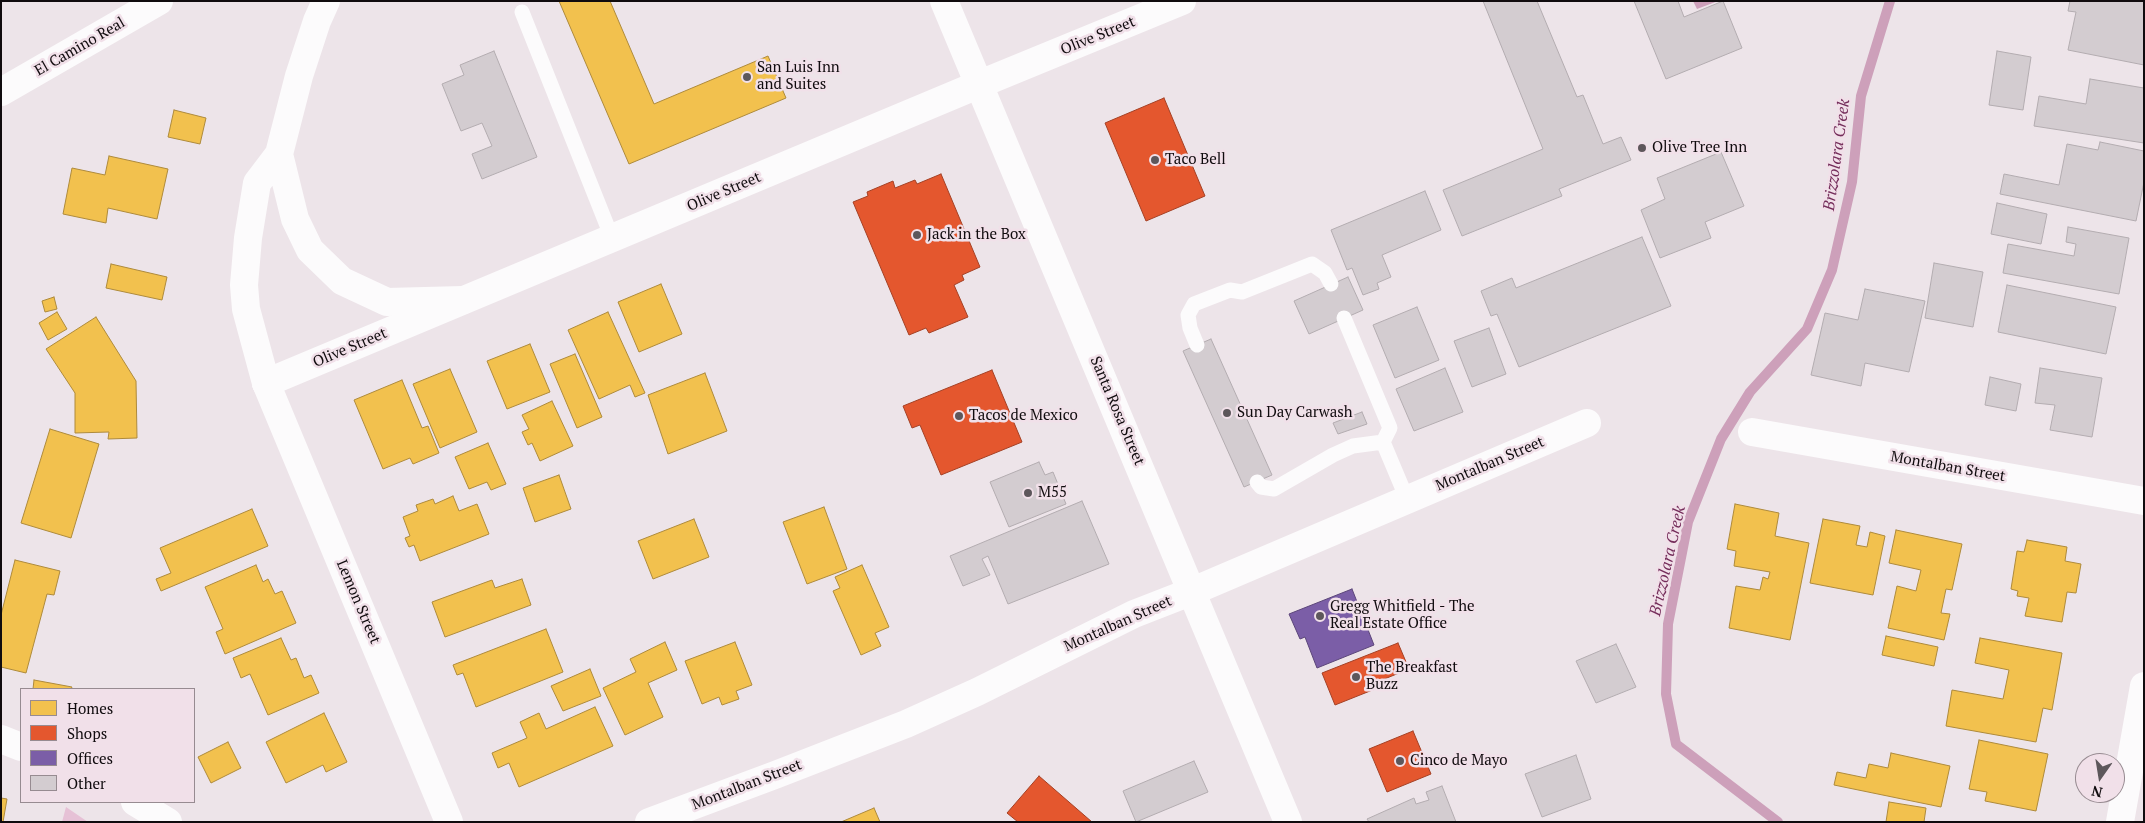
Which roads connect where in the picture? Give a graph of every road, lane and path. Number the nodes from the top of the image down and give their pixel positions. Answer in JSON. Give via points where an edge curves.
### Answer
{"nodes":[{"id":1,"x":159,"y":1,"type":"edge"},
{"id":2,"x":326,"y":1,"type":"edge"},
{"id":3,"x":944,"y":1,"type":"edge"},
{"id":4,"x":1182,"y":1,"type":"edge"},
{"id":5,"x":522,"y":12,"type":"dead end"},
{"id":6,"x":980,"y":84,"type":"junction"},
{"id":7,"x":1,"y":92,"type":"edge"},
{"id":8,"x":279,"y":154,"type":"junction"},
{"id":9,"x":612,"y":238,"type":"junction"},
{"id":10,"x":1330,"y":284,"type":"dead end"},
{"id":11,"x":463,"y":300,"type":"junction"},
{"id":12,"x":1344,"y":318,"type":"dead end"},
{"id":13,"x":1197,"y":345,"type":"dead end"},
{"id":14,"x":266,"y":383,"type":"junction"},
{"id":15,"x":1587,"y":423,"type":"dead end"},
{"id":16,"x":1752,"y":432,"type":"dead end"},
{"id":17,"x":1383,"y":442,"type":"junction"},
{"id":18,"x":1257,"y":482,"type":"dead end"},
{"id":19,"x":1407,"y":499,"type":"junction"},
{"id":20,"x":2144,"y":501,"type":"edge"},
{"id":21,"x":1193,"y":592,"type":"junction"},
{"id":22,"x":2144,"y":689,"type":"edge"},
{"id":23,"x":1,"y":739,"type":"edge"},
{"id":24,"x":20,"y":747,"type":"edge"},
{"id":25,"x":136,"y":803,"type":"edge"},
{"id":26,"x":168,"y":822,"type":"edge"},
{"id":27,"x":449,"y":822,"type":"edge"},
{"id":28,"x":649,"y":822,"type":"edge"},
{"id":29,"x":1288,"y":822,"type":"edge"},
{"id":30,"x":2120,"y":822,"type":"edge"}],
"edges":[{"from":1,"to":7,"type":"main road","name":"El Camino Real"},
{"from":2,"to":8,"type":"main road","via":[[299,76]]},
{"from":3,"to":6,"type":"main road","name":"Santa Rosa Street"},
{"from":4,"to":6,"type":"main road","name":"Olive Street"},
{"from":5,"to":9,"type":"lane"},
{"from":6,"to":9,"type":"main road","name":"Olive Street"},
{"from":6,"to":21,"type":"main road","name":"Santa Rosa Street"},
{"from":8,"to":11,"type":"main road","via":[[295,218],[310,250],[342,280],[387,302]]},
{"from":8,"to":14,"type":"main road","name":"Lemon Street","via":[[257,183],[244,285],[246,309]]},
{"from":9,"to":11,"type":"main road","name":"Olive Street"},
{"from":10,"to":13,"type":"lane","via":[[1325,273],[1312,264],[1242,292],[1230,290],[1194,304],[1188,315]]},
{"from":11,"to":14,"type":"main road","name":"Olive Street"},
{"from":12,"to":17,"type":"lane","via":[[1390,428]]},
{"from":14,"to":27,"type":"main road","name":"Lemon Street"},
{"from":15,"to":19,"type":"main road","name":"Montalban Street"},
{"from":16,"to":20,"type":"main road","name":"Montalban Street"},
{"from":17,"to":18,"type":"lane","via":[[1353,446],[1332,455],[1274,489],[1260,487]]},
{"from":17,"to":19,"type":"lane"},
{"from":19,"to":21,"type":"main road","name":"Montalban Street"},
{"from":21,"to":28,"type":"main road","name":"Montalban Street","via":[[1134,614],[906,724]]},
{"from":21,"to":29,"type":"main road","name":"Santa Rosa Street"},
{"from":22,"to":30,"type":"main road"},
{"from":23,"to":24,"type":"main road"},
{"from":25,"to":26,"type":"main road"}]}
